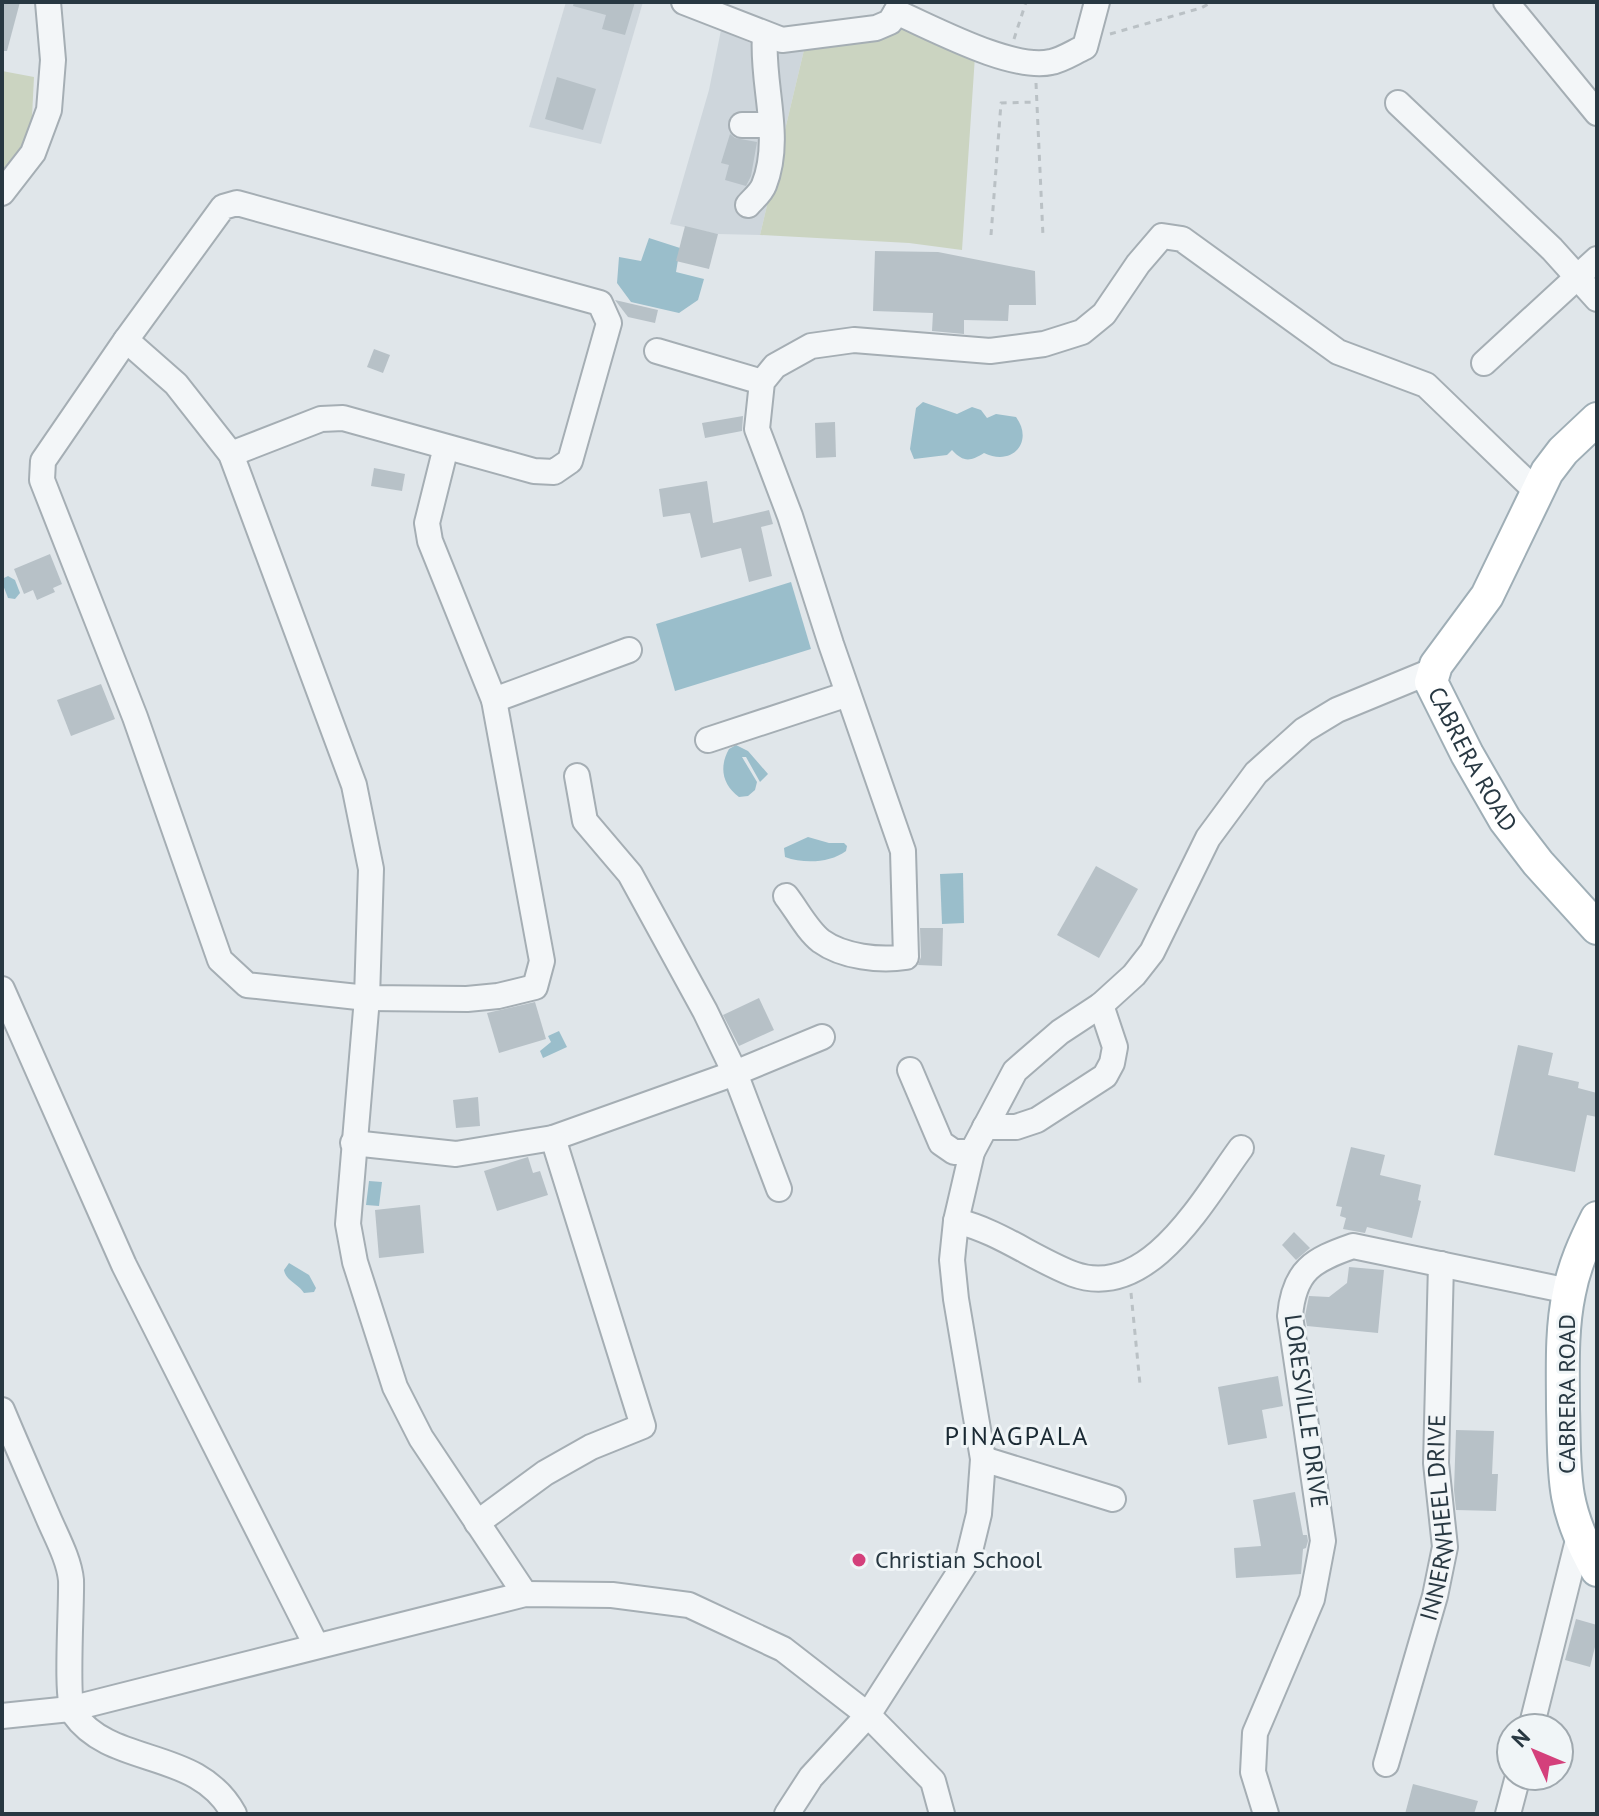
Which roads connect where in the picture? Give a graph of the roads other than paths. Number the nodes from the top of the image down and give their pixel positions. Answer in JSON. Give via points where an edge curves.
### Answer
{"nodes":[{"id":1,"x":48,"y":2,"type":"edge"},
{"id":2,"x":684,"y":2,"type":"edge"},
{"id":3,"x":1097,"y":2,"type":"edge"},
{"id":4,"x":1506,"y":2,"type":"edge"},
{"id":5,"x":895,"y":7,"type":"edge"},
{"id":6,"x":765,"y":35,"type":"junction"},
{"id":7,"x":1398,"y":103,"type":"dead end"},
{"id":8,"x":1597,"y":113,"type":"edge"},
{"id":9,"x":742,"y":125,"type":"dead end"},
{"id":10,"x":771,"y":125,"type":"junction"},
{"id":11,"x":2,"y":193,"type":"edge"},
{"id":12,"x":748,"y":205,"type":"dead end"},
{"id":13,"x":1597,"y":259,"type":"edge"},
{"id":14,"x":1577,"y":276,"type":"junction"},
{"id":15,"x":1597,"y":299,"type":"edge"},
{"id":16,"x":126,"y":340,"type":"junction"},
{"id":17,"x":657,"y":351,"type":"dead end"},
{"id":18,"x":1484,"y":363,"type":"dead end"},
{"id":19,"x":762,"y":382,"type":"junction"},
{"id":20,"x":1597,"y":419,"type":"edge"},
{"id":21,"x":446,"y":447,"type":"junction"},
{"id":22,"x":231,"y":454,"type":"junction"},
{"id":23,"x":1536,"y":491,"type":"junction"},
{"id":24,"x":629,"y":650,"type":"dead end"},
{"id":25,"x":1434,"y":670,"type":"junction"},
{"id":26,"x":848,"y":694,"type":"junction"},
{"id":27,"x":494,"y":700,"type":"junction"},
{"id":28,"x":708,"y":740,"type":"dead end"},
{"id":29,"x":577,"y":776,"type":"dead end"},
{"id":30,"x":786,"y":896,"type":"dead end"},
{"id":31,"x":1597,"y":928,"type":"edge"},
{"id":32,"x":2,"y":989,"type":"edge"},
{"id":33,"x":367,"y":998,"type":"junction"},
{"id":34,"x":1101,"y":1005,"type":"junction"},
{"id":35,"x":822,"y":1037,"type":"dead end"},
{"id":36,"x":910,"y":1070,"type":"dead end"},
{"id":37,"x":735,"y":1073,"type":"junction"},
{"id":38,"x":985,"y":1127,"type":"junction"},
{"id":39,"x":553,"y":1138,"type":"junction"},
{"id":40,"x":353,"y":1143,"type":"junction"},
{"id":41,"x":1241,"y":1148,"type":"dead end"},
{"id":42,"x":972,"y":1152,"type":"junction"},
{"id":43,"x":779,"y":1189,"type":"dead end"},
{"id":44,"x":1597,"y":1218,"type":"edge"},
{"id":45,"x":956,"y":1221,"type":"junction"},
{"id":46,"x":1441,"y":1264,"type":"junction"},
{"id":47,"x":1569,"y":1291,"type":"junction"},
{"id":48,"x":2,"y":1410,"type":"edge"},
{"id":49,"x":983,"y":1459,"type":"junction"},
{"id":50,"x":1113,"y":1499,"type":"dead end"},
{"id":51,"x":477,"y":1523,"type":"junction"},
{"id":52,"x":1579,"y":1536,"type":"junction"},
{"id":53,"x":1597,"y":1570,"type":"edge"},
{"id":54,"x":525,"y":1594,"type":"junction"},
{"id":55,"x":316,"y":1645,"type":"junction"},
{"id":56,"x":70,"y":1709,"type":"junction"},
{"id":57,"x":1535,"y":1712,"type":"edge"},
{"id":58,"x":868,"y":1715,"type":"junction"},
{"id":59,"x":2,"y":1716,"type":"edge"},
{"id":60,"x":1386,"y":1764,"type":"dead end"},
{"id":61,"x":1514,"y":1792,"type":"edge"},
{"id":62,"x":234,"y":1814,"type":"edge"},
{"id":63,"x":787,"y":1814,"type":"edge"},
{"id":64,"x":942,"y":1814,"type":"edge"},
{"id":65,"x":1266,"y":1814,"type":"edge"},
{"id":66,"x":1508,"y":1814,"type":"edge"}],
"edges":[{"from":1,"to":11,"type":"street","via":[[53,60],[49,110],[33,153]]},
{"from":2,"to":6,"type":"street"},
{"from":3,"to":5,"type":"street","via":[[1085,47],[1035,64],[994,54]]},
{"from":4,"to":8,"type":"street"},
{"from":5,"to":6,"type":"street","via":[[890,22],[876,28],[782,40]]},
{"from":6,"to":10,"type":"street"},
{"from":7,"to":14,"type":"street"},
{"from":9,"to":10,"type":"street"},
{"from":10,"to":12,"type":"street","via":[[763,188]]},
{"from":13,"to":14,"type":"street"},
{"from":14,"to":15,"type":"street"},
{"from":14,"to":18,"type":"street"},
{"from":16,"to":21,"type":"street","via":[[223,207],[237,203],[600,303],[609,323],[570,461],[554,472],[534,471]]},
{"from":16,"to":22,"type":"street","via":[[176,384]]},
{"from":16,"to":33,"type":"street","via":[[43,461],[42,480],[135,717],[220,960],[247,985]]},
{"from":17,"to":19,"type":"street"},
{"from":19,"to":23,"type":"street","via":[[775,366],[811,346],[854,340],[990,351],[1044,344],[1082,332],[1104,314],[1162,236],[1182,239],[1338,352],[1426,385]]},
{"from":19,"to":26,"type":"street","via":[[757,429]]},
{"from":20,"to":23,"type":"main road","name":"CABRERA ROAD","via":[[1555,460]]},
{"from":21,"to":22,"type":"street","via":[[343,418],[321,419]]},
{"from":21,"to":27,"type":"street","via":[[427,523],[430,541]]},
{"from":22,"to":33,"type":"street","via":[[354,785],[371,869]]},
{"from":23,"to":25,"type":"main road","name":"CABRERA ROAD","via":[[1483,602]]},
{"from":24,"to":27,"type":"street"},
{"from":25,"to":31,"type":"main road","name":"CABRERA ROAD","via":[[1433,689],[1505,820]]},
{"from":25,"to":34,"type":"street","via":[[1337,710],[1304,730],[1256,773],[1208,838],[1152,952]]},
{"from":26,"to":28,"type":"street"},
{"from":26,"to":30,"type":"street","via":[[903,851],[906,957],[850,954],[829,945]]},
{"from":27,"to":33,"type":"street","via":[[542,961],[535,987],[467,999]]},
{"from":29,"to":37,"type":"street","via":[[585,821],[630,874]]},
{"from":32,"to":55,"type":"street","via":[[124,1265]]},
{"from":33,"to":40,"type":"street"},
{"from":34,"to":38,"type":"street","via":[[1015,1071]]},
{"from":34,"to":38,"type":"street","via":[[1115,1047],[1105,1076],[1037,1120],[1016,1127]]},
{"from":35,"to":37,"type":"street"},
{"from":36,"to":42,"type":"street","via":[[941,1143],[954,1152]]},
{"from":37,"to":39,"type":"street"},
{"from":37,"to":43,"type":"street"},
{"from":38,"to":42,"type":"street"},
{"from":39,"to":40,"type":"street","via":[[456,1154]]},
{"from":39,"to":51,"type":"street","via":[[643,1426],[545,1473]]},
{"from":40,"to":51,"type":"street","via":[[348,1224],[395,1387],[421,1438]]},
{"from":41,"to":45,"type":"street","via":[[1177,1236],[1129,1274],[1074,1274]]},
{"from":42,"to":45,"type":"street"},
{"from":44,"to":47,"type":"main road","name":"CABRERA ROAD"},
{"from":45,"to":49,"type":"street","via":[[952,1260]]},
{"from":46,"to":47,"type":"street","name":"LORESVILLE DRIVE"},
{"from":46,"to":60,"type":"street","name":"INNERWHEEL DRIVE","via":[[1436,1463],[1445,1547]]},
{"from":46,"to":65,"type":"street","name":"LORESVILLE DRIVE","via":[[1353,1246],[1320,1258],[1301,1276],[1292,1295],[1290,1316],[1323,1541],[1312,1599],[1255,1733],[1253,1772]]},
{"from":47,"to":52,"type":"main road","name":"CABRERA ROAD","via":[[1564,1444],[1568,1495]]},
{"from":48,"to":56,"type":"street","via":[[71,1577]]},
{"from":49,"to":50,"type":"street"},
{"from":49,"to":58,"type":"street","via":[[979,1514],[968,1559]]},
{"from":51,"to":54,"type":"street"},
{"from":52,"to":53,"type":"main road","name":"CABRERA ROAD"},
{"from":52,"to":57,"type":"street"},
{"from":54,"to":55,"type":"street"},
{"from":54,"to":58,"type":"street","via":[[612,1595],[689,1605],[783,1649]]},
{"from":55,"to":56,"type":"street"},
{"from":56,"to":59,"type":"street"},
{"from":56,"to":62,"type":"street","via":[[103,1742],[189,1770],[227,1801]]},
{"from":58,"to":63,"type":"street","via":[[811,1777]]},
{"from":58,"to":64,"type":"street","via":[[933,1781]]},
{"from":61,"to":66,"type":"street"}]}
